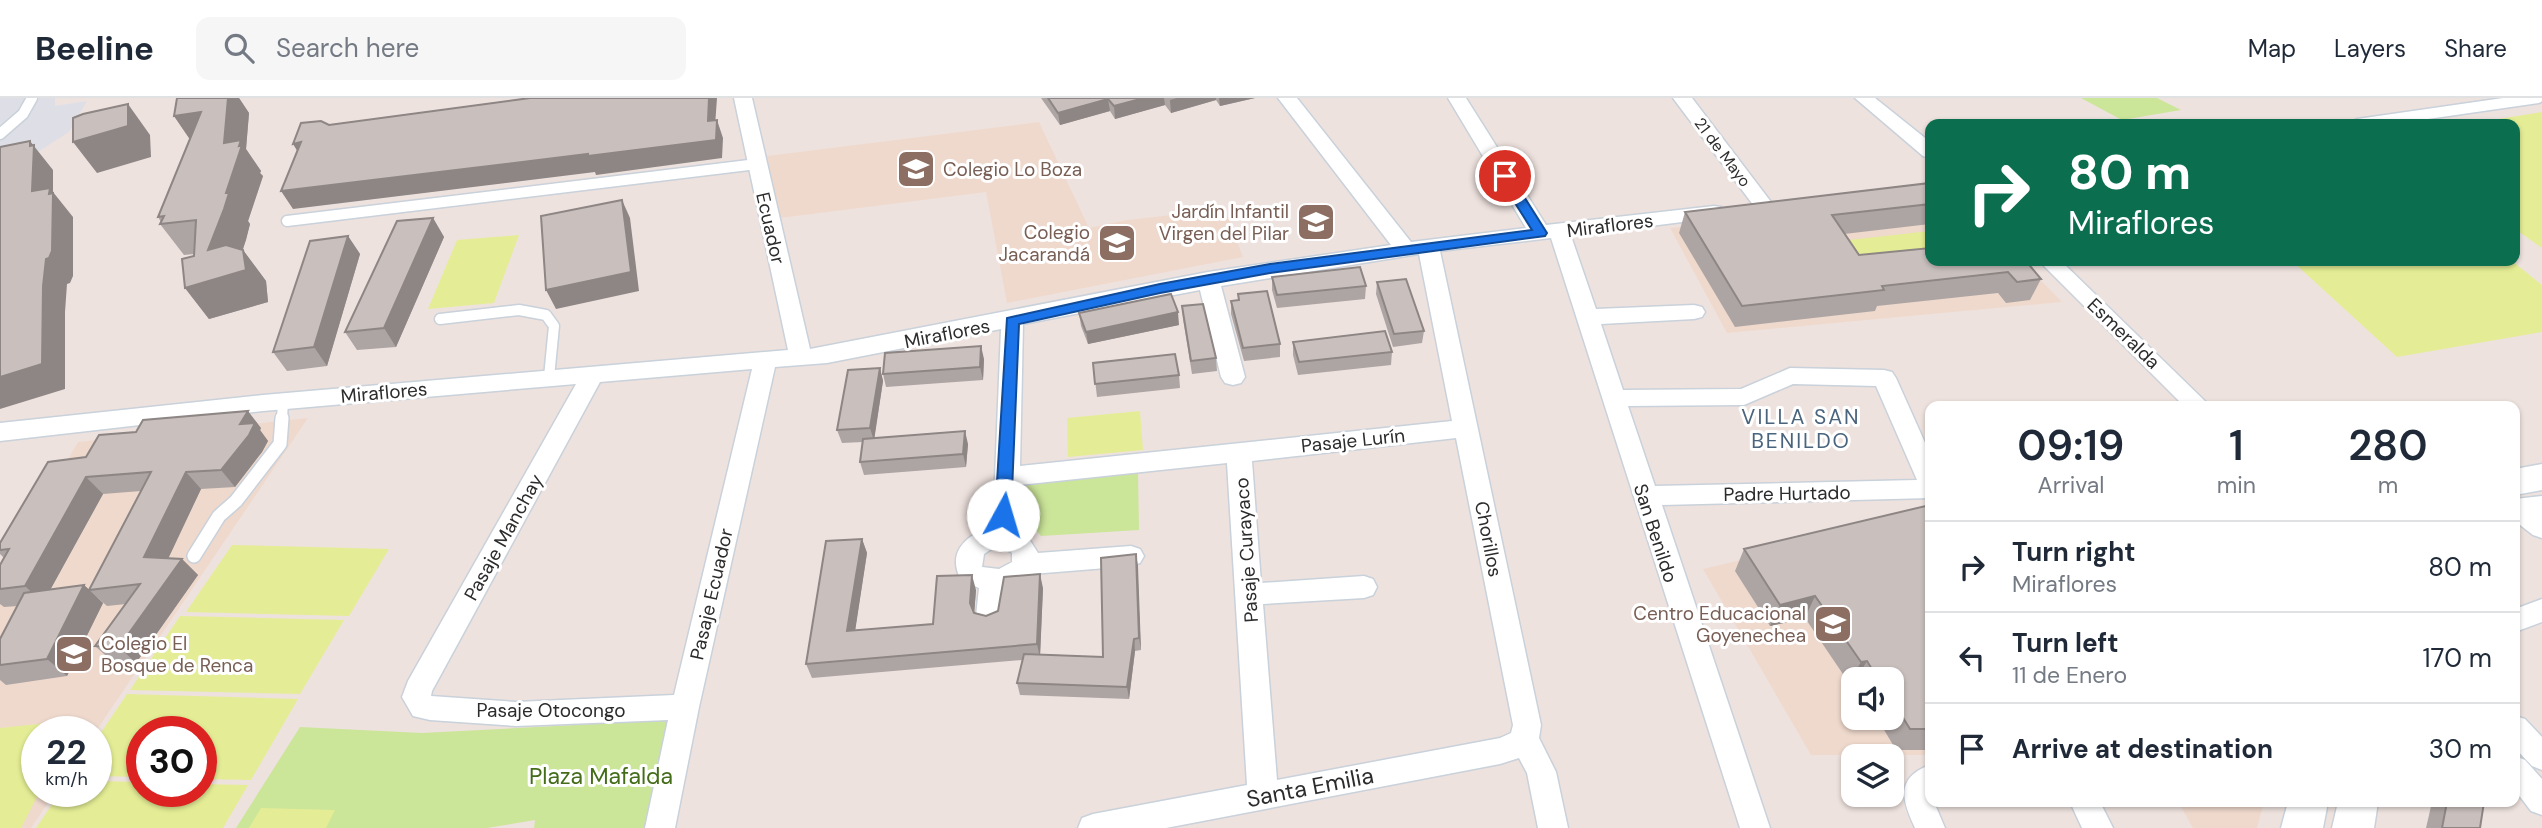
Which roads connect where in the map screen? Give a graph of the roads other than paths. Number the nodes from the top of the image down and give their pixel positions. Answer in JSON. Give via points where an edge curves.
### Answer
{"nodes":[{"id":1,"x":32,"y":98,"type":"edge"},
{"id":2,"x":743,"y":98,"type":"edge"},
{"id":3,"x":1287,"y":98,"type":"edge"},
{"id":4,"x":1458,"y":98,"type":"edge"},
{"id":5,"x":1682,"y":98,"type":"edge"},
{"id":6,"x":1864,"y":98,"type":"edge"},
{"id":7,"x":2538,"y":98,"type":"edge"},
{"id":8,"x":2393,"y":119,"type":"edge"},
{"id":9,"x":0,"y":135,"type":"edge"},
{"id":10,"x":1925,"y":148,"type":"edge"},
{"id":11,"x":757,"y":164,"type":"junction"},
{"id":12,"x":1788,"y":203,"type":"edge"},
{"id":13,"x":1764,"y":206,"type":"junction"},
{"id":14,"x":287,"y":221,"type":"dead end"},
{"id":15,"x":1550,"y":232,"type":"junction"},
{"id":16,"x":1416,"y":247,"type":"junction"},
{"id":17,"x":2054,"y":266,"type":"edge"},
{"id":18,"x":1208,"y":279,"type":"junction"},
{"id":19,"x":1694,"y":312,"type":"dead end"},
{"id":20,"x":1586,"y":317,"type":"junction"},
{"id":21,"x":440,"y":319,"type":"dead end"},
{"id":22,"x":1012,"y":321,"type":"junction"},
{"id":23,"x":801,"y":358,"type":"junction"},
{"id":24,"x":765,"y":361,"type":"junction"},
{"id":25,"x":594,"y":373,"type":"junction"},
{"id":26,"x":549,"y":377,"type":"junction"},
{"id":27,"x":1233,"y":377,"type":"dead end"},
{"id":28,"x":1612,"y":398,"type":"junction"},
{"id":29,"x":283,"y":401,"type":"junction"},
{"id":30,"x":2193,"y":401,"type":"edge"},
{"id":31,"x":1467,"y":428,"type":"junction"},
{"id":32,"x":0,"y":432,"type":"edge"},
{"id":33,"x":1238,"y":453,"type":"junction"},
{"id":34,"x":1925,"y":470,"type":"edge"},
{"id":35,"x":1007,"y":477,"type":"junction"},
{"id":36,"x":2542,"y":477,"type":"edge"},
{"id":37,"x":1925,"y":489,"type":"edge"},
{"id":38,"x":1644,"y":496,"type":"junction"},
{"id":39,"x":2527,"y":509,"type":"edge"},
{"id":40,"x":1001,"y":534,"type":"junction"},
{"id":41,"x":194,"y":556,"type":"dead end"},
{"id":42,"x":1131,"y":556,"type":"edge"},
{"id":43,"x":1026,"y":564,"type":"junction"},
{"id":44,"x":993,"y":582,"type":"junction"},
{"id":45,"x":1364,"y":587,"type":"dead end"},
{"id":46,"x":1249,"y":594,"type":"junction"},
{"id":47,"x":2542,"y":610,"type":"edge"},
{"id":48,"x":989,"y":616,"type":"edge"},
{"id":49,"x":2520,"y":619,"type":"edge"},
{"id":50,"x":419,"y":703,"type":"joint"},
{"id":51,"x":685,"y":707,"type":"junction"},
{"id":52,"x":2520,"y":733,"type":"edge"},
{"id":53,"x":1524,"y":739,"type":"junction"},
{"id":54,"x":2542,"y":757,"type":"edge"},
{"id":55,"x":2520,"y":775,"type":"edge"},
{"id":56,"x":1925,"y":782,"type":"edge"},
{"id":57,"x":1263,"y":796,"type":"junction"},
{"id":58,"x":2542,"y":801,"type":"edge"},
{"id":59,"x":2088,"y":807,"type":"edge"},
{"id":60,"x":2307,"y":807,"type":"edge"},
{"id":61,"x":2357,"y":807,"type":"edge"},
{"id":62,"x":1172,"y":821,"type":"edge"},
{"id":63,"x":660,"y":828,"type":"edge"},
{"id":64,"x":1093,"y":828,"type":"edge"},
{"id":65,"x":1553,"y":828,"type":"edge"},
{"id":66,"x":1755,"y":828,"type":"edge"},
{"id":67,"x":1930,"y":828,"type":"edge"},
{"id":68,"x":2098,"y":828,"type":"edge"},
{"id":69,"x":2302,"y":828,"type":"edge"},
{"id":70,"x":2353,"y":828,"type":"edge"}],
"edges":[{"from":1,"to":9,"type":"lane","via":[[23,114]]},
{"from":2,"to":11,"type":"street","name":"Ecuador"},
{"from":3,"to":16,"type":"street","name":"Chorillos"},
{"from":4,"to":15,"type":"street","name":"San Benildo"},
{"from":5,"to":13,"type":"street","name":"21 de Mayo"},
{"from":6,"to":10,"type":"street"},
{"from":7,"to":8,"type":"lane"},
{"from":11,"to":14,"type":"lane"},
{"from":11,"to":23,"type":"street","name":"Ecuador"},
{"from":12,"to":13,"type":"street","name":"Miraflores"},
{"from":13,"to":15,"type":"street","name":"Miraflores"},
{"from":15,"to":16,"type":"street","name":"Miraflores"},
{"from":15,"to":20,"type":"street","name":"San Benildo"},
{"from":16,"to":18,"type":"street","name":"Miraflores"},
{"from":16,"to":31,"type":"street","name":"Chorillos"},
{"from":17,"to":30,"type":"street","name":"Esmeralda"},
{"from":18,"to":22,"type":"street","name":"Miraflores"},
{"from":18,"to":27,"type":"street"},
{"from":19,"to":20,"type":"street"},
{"from":20,"to":28,"type":"street","name":"San Benildo"},
{"from":21,"to":26,"type":"lane","via":[[519,310],[547,315],[554,326]]},
{"from":22,"to":23,"type":"street","name":"Miraflores"},
{"from":22,"to":35,"type":"street"},
{"from":23,"to":24,"type":"street","name":"Miraflores"},
{"from":24,"to":25,"type":"street","name":"Miraflores"},
{"from":24,"to":51,"type":"street","name":"Pasaje Ecuador"},
{"from":25,"to":26,"type":"street","name":"Miraflores"},
{"from":25,"to":50,"type":"street","name":"Pasaje Manchay","via":[[418,690]]},
{"from":26,"to":29,"type":"street","name":"Miraflores"},
{"from":28,"to":34,"type":"street","via":[[1744,397],[1790,376],[1884,378]]},
{"from":28,"to":38,"type":"street","name":"San Benildo"},
{"from":29,"to":32,"type":"street","name":"Miraflores"},
{"from":29,"to":41,"type":"lane","via":[[280,444],[219,516]]},
{"from":31,"to":33,"type":"street","name":"Pasaje Lurín"},
{"from":31,"to":53,"type":"street","name":"Chorillos","via":[[1527,725]]},
{"from":33,"to":35,"type":"street","name":"Pasaje Curayaco"},
{"from":33,"to":46,"type":"street","name":"Pasaje Curayaco"},
{"from":35,"to":40,"type":"street"},
{"from":36,"to":39,"type":"main road"},
{"from":37,"to":38,"type":"street","name":"Padre Hurtado"},
{"from":38,"to":66,"type":"street","name":"San Benildo"},
{"from":40,"to":43,"type":"street","via":[[1024,548]]},
{"from":40,"to":44,"type":"street","via":[[973,546],[967,557],[970,573]]},
{"from":42,"to":43,"type":"street"},
{"from":43,"to":44,"type":"street","via":[[1019,572]]},
{"from":44,"to":48,"type":"street"},
{"from":45,"to":46,"type":"street"},
{"from":46,"to":57,"type":"street","name":"Pasaje Curayaco"},
{"from":47,"to":49,"type":"street"},
{"from":50,"to":51,"type":"street","name":"Pasaje Otocongo","via":[[430,708],[516,713]]},
{"from":51,"to":63,"type":"street","name":"Pasaje Ecuador"},
{"from":52,"to":54,"type":"street"},
{"from":53,"to":57,"type":"street","name":"Santa Emilia","via":[[1500,751]]},
{"from":53,"to":65,"type":"street","name":"Chorillos","via":[[1541,772]]},
{"from":55,"to":58,"type":"street"},
{"from":56,"to":67,"type":"street","via":[[1918,801]]},
{"from":57,"to":62,"type":"street","name":"Santa Emilia"},
{"from":59,"to":68,"type":"street"},
{"from":60,"to":69,"type":"main road"},
{"from":61,"to":70,"type":"main road"},
{"from":62,"to":64,"type":"street","name":"Santa Emilia"}]}
